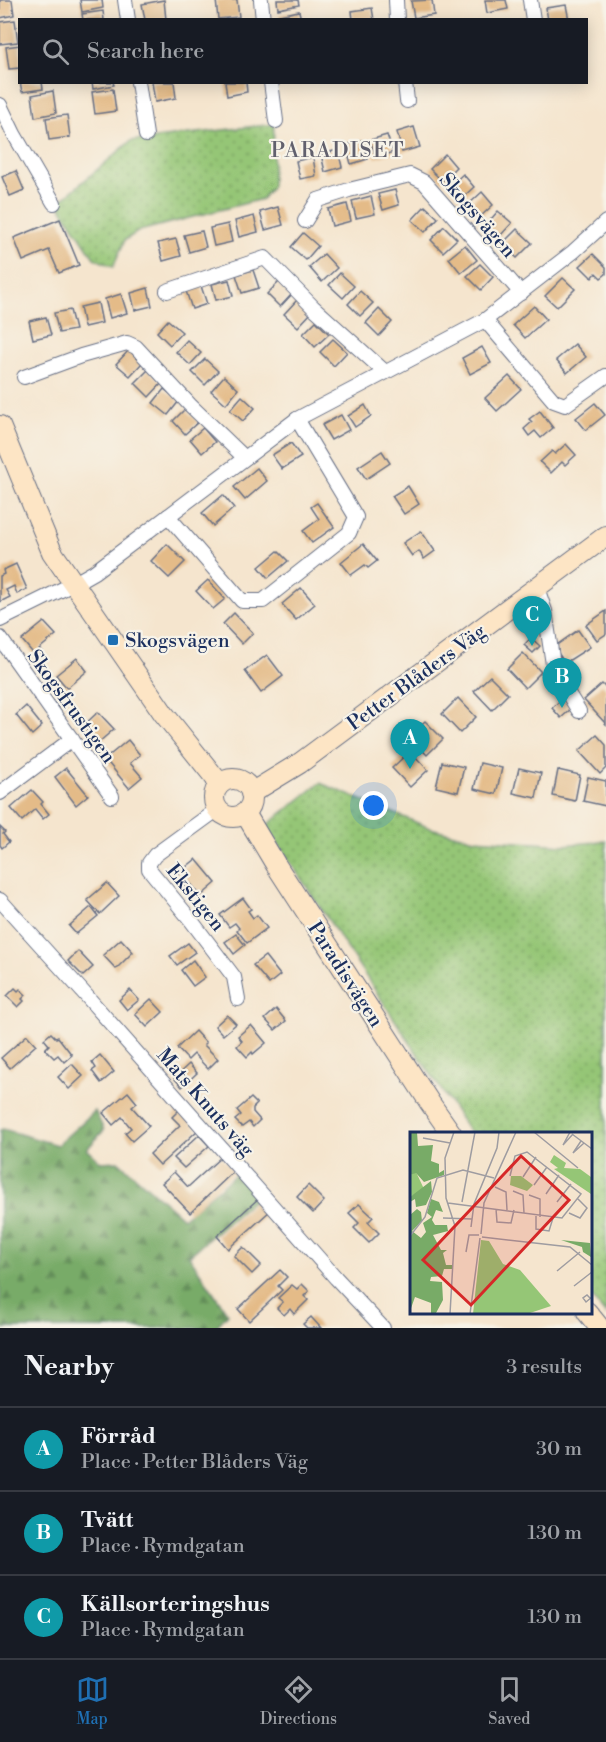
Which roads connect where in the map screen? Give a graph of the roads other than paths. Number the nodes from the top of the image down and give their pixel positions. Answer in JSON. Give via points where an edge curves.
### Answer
{"nodes":[{"id":1,"x":124,"y":0,"type":"edge"},
{"id":2,"x":261,"y":0,"type":"edge"},
{"id":3,"x":396,"y":0,"type":"edge"},
{"id":4,"x":531,"y":0,"type":"edge"},
{"id":5,"x":128,"y":18,"type":"edge"},
{"id":6,"x":263,"y":18,"type":"edge"},
{"id":7,"x":397,"y":18,"type":"edge"},
{"id":8,"x":533,"y":18,"type":"edge"},
{"id":9,"x":138,"y":84,"type":"edge"},
{"id":10,"x":271,"y":84,"type":"edge"},
{"id":11,"x":405,"y":84,"type":"edge"},
{"id":12,"x":407,"y":101,"type":"dead end"},
{"id":13,"x":0,"y":105,"type":"edge"},
{"id":14,"x":276,"y":121,"type":"dead end"},
{"id":15,"x":146,"y":135,"type":"dead end"},
{"id":16,"x":54,"y":203,"type":"dead end"},
{"id":17,"x":305,"y":220,"type":"dead end"},
{"id":18,"x":606,"y":222,"type":"edge"},
{"id":19,"x":167,"y":291,"type":"dead end"},
{"id":20,"x":520,"y":293,"type":"junction"},
{"id":21,"x":485,"y":320,"type":"junction"},
{"id":22,"x":384,"y":372,"type":"junction"},
{"id":23,"x":606,"y":375,"type":"edge"},
{"id":24,"x":24,"y":377,"type":"dead end"},
{"id":25,"x":297,"y":419,"type":"junction"},
{"id":26,"x":0,"y":426,"type":"edge"},
{"id":27,"x":244,"y":458,"type":"junction"},
{"id":28,"x":168,"y":516,"type":"junction"},
{"id":29,"x":606,"y":536,"type":"edge"},
{"id":30,"x":73,"y":584,"type":"junction"},
{"id":31,"x":537,"y":588,"type":"junction"},
{"id":32,"x":0,"y":620,"type":"edge"},
{"id":33,"x":0,"y":638,"type":"edge"},
{"id":34,"x":579,"y":711,"type":"dead end"},
{"id":35,"x":72,"y":739,"type":"junction"},
{"id":36,"x":220,"y":784,"type":"junction"},
{"id":37,"x":0,"y":793,"type":"edge"},
{"id":38,"x":251,"y":793,"type":"junction"},
{"id":39,"x":112,"y":796,"type":"dead end"},
{"id":40,"x":218,"y":809,"type":"junction"},
{"id":41,"x":245,"y":813,"type":"junction"},
{"id":42,"x":0,"y":900,"type":"edge"},
{"id":43,"x":238,"y":999,"type":"dead end"},
{"id":44,"x":450,"y":1132,"type":"edge"},
{"id":45,"x":589,"y":1313,"type":"edge"},
{"id":46,"x":383,"y":1328,"type":"edge"},
{"id":47,"x":600,"y":1328,"type":"edge"}],
"edges":[{"from":1,"to":5,"type":"street"},
{"from":2,"to":6,"type":"street"},
{"from":3,"to":7,"type":"street"},
{"from":4,"to":8,"type":"street"},
{"from":9,"to":15,"type":"street"},
{"from":10,"to":14,"type":"street"},
{"from":11,"to":12,"type":"street"},
{"from":13,"to":16,"type":"street"},
{"from":17,"to":20,"type":"street","name":"Skogsvägen","via":[[318,200],[410,175],[424,182]]},
{"from":18,"to":20,"type":"street"},
{"from":19,"to":22,"type":"street","via":[[265,258]]},
{"from":20,"to":21,"type":"street"},
{"from":21,"to":22,"type":"street"},
{"from":21,"to":23,"type":"street","via":[[554,401],[565,405]]},
{"from":22,"to":25,"type":"street"},
{"from":24,"to":27,"type":"street","via":[[127,343],[136,347]]},
{"from":25,"to":27,"type":"street"},
{"from":25,"to":28,"type":"street","via":[[356,517],[349,533],[263,600],[242,600]]},
{"from":26,"to":30,"type":"street","via":[[52,552]]},
{"from":27,"to":28,"type":"street"},
{"from":28,"to":30,"type":"street"},
{"from":29,"to":31,"type":"street","name":"Petter Blåders Väg"},
{"from":30,"to":32,"type":"street"},
{"from":30,"to":36,"type":"street","via":[[164,714]]},
{"from":31,"to":34,"type":"street","via":[[545,611],[554,671]]},
{"from":31,"to":38,"type":"street","name":"Petter Blåders Väg","via":[[300,763]]},
{"from":33,"to":35,"type":"street","name":"Skogsfrustigen"},
{"from":35,"to":37,"type":"street"},
{"from":35,"to":39,"type":"street","name":"Skogsfrustigen"},
{"from":36,"to":38,"type":"street","via":[[238,779]]},
{"from":36,"to":40,"type":"street","via":[[214,794]]},
{"from":38,"to":41,"type":"street","via":[[251,804]]},
{"from":40,"to":41,"type":"street","via":[[234,817]]},
{"from":40,"to":43,"type":"street","name":"Ekstigen","via":[[155,855],[149,869],[234,977]]},
{"from":41,"to":44,"type":"street","name":"Paradisvägen"},
{"from":42,"to":46,"type":"street","name":"Mats Knuts väg"},
{"from":45,"to":47,"type":"street"}]}
